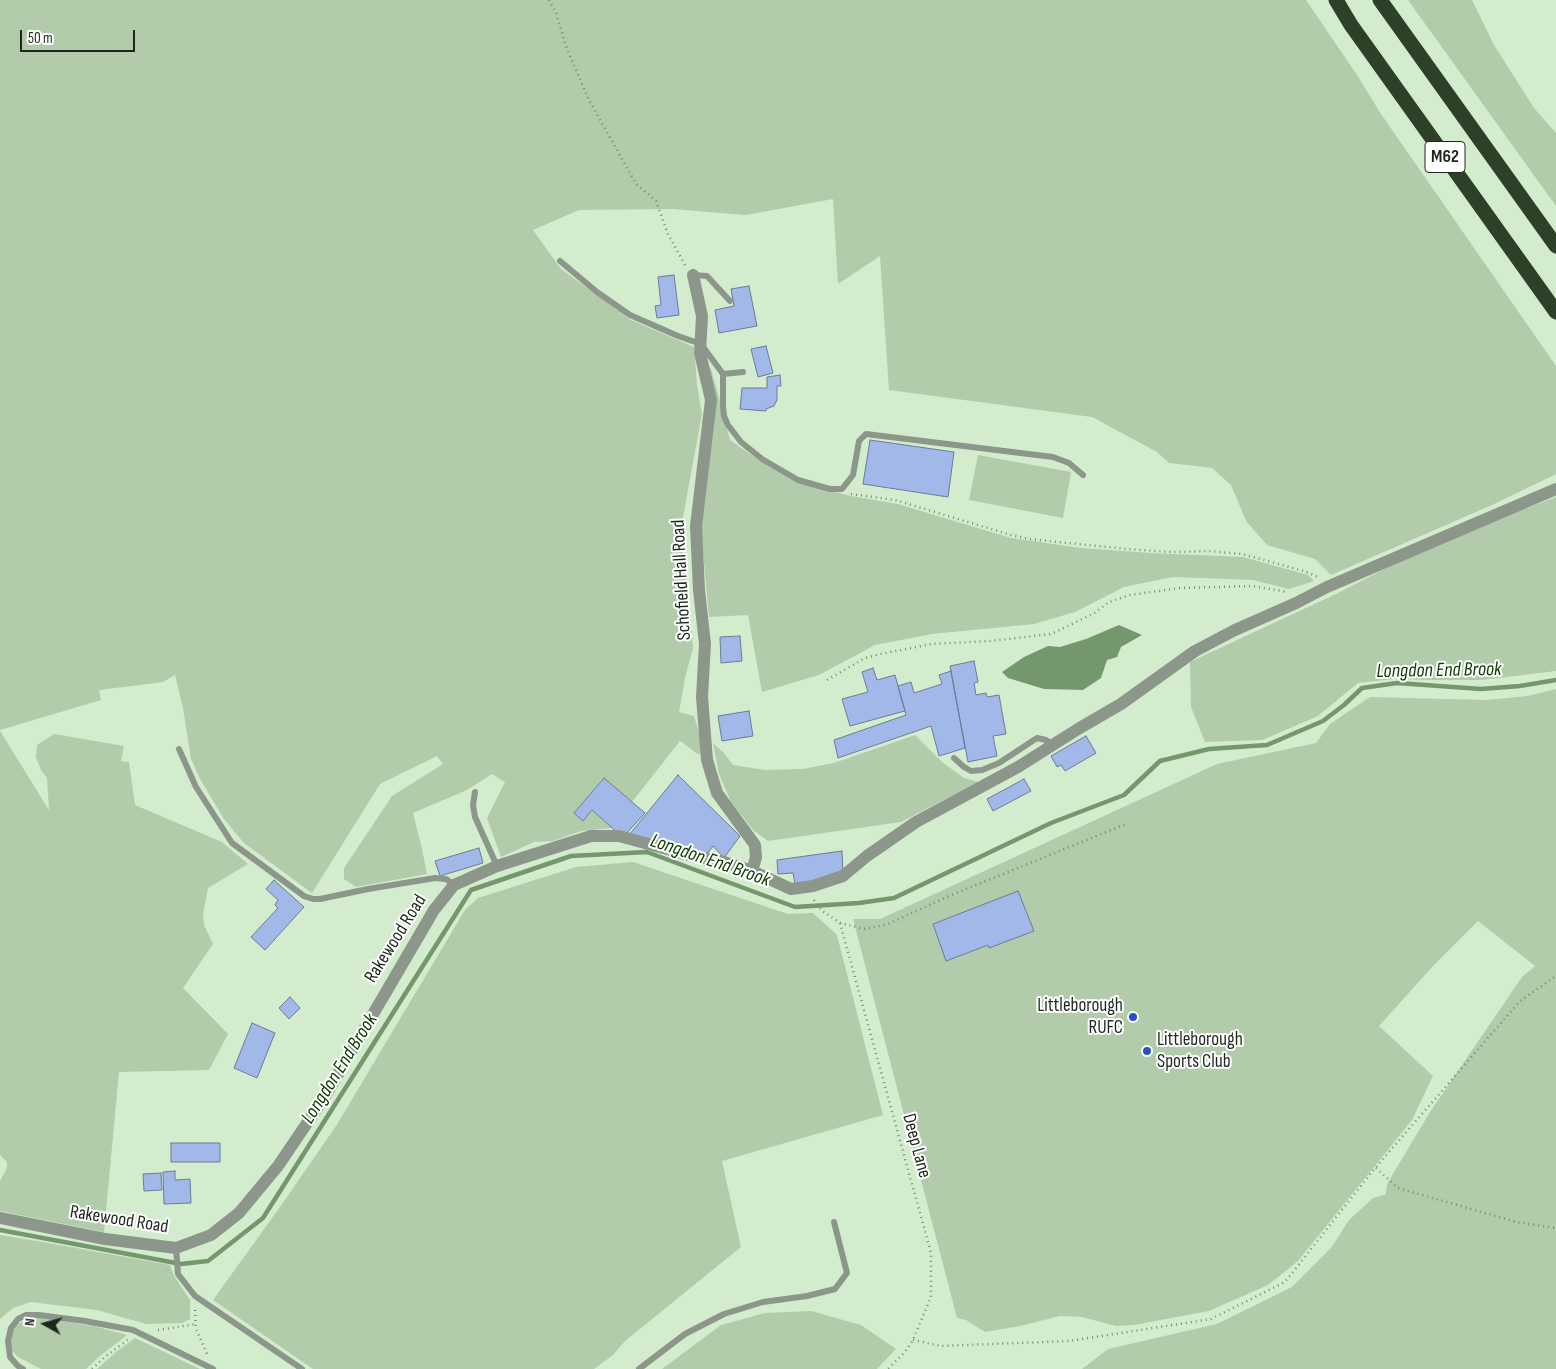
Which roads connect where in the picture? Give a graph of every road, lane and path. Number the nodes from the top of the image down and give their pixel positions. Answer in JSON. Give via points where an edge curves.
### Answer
{"nodes":[{"id":1,"x":549,"y":0,"type":"edge"},
{"id":2,"x":1336,"y":0,"type":"edge"},
{"id":3,"x":1380,"y":0,"type":"edge"},
{"id":4,"x":1556,"y":246,"type":"edge"},
{"id":5,"x":560,"y":260,"type":"dead end"},
{"id":6,"x":694,"y":276,"type":"junction"},
{"id":7,"x":730,"y":301,"type":"dead end"},
{"id":8,"x":1556,"y":312,"type":"edge"},
{"id":9,"x":701,"y":344,"type":"junction"},
{"id":10,"x":743,"y":372,"type":"dead end"},
{"id":11,"x":723,"y":374,"type":"junction"},
{"id":12,"x":1083,"y":474,"type":"dead end"},
{"id":13,"x":830,"y":489,"type":"junction"},
{"id":14,"x":1556,"y":489,"type":"edge"},
{"id":15,"x":1327,"y":586,"type":"junction"},
{"id":16,"x":1296,"y":603,"type":"junction"},
{"id":17,"x":827,"y":680,"type":"dead end"},
{"id":18,"x":1053,"y":745,"type":"junction"},
{"id":19,"x":180,"y":749,"type":"dead end"},
{"id":20,"x":954,"y":758,"type":"dead end"},
{"id":21,"x":475,"y":792,"type":"dead end"},
{"id":22,"x":1126,"y":824,"type":"dead end"},
{"id":23,"x":497,"y":866,"type":"junction"},
{"id":24,"x":752,"y":870,"type":"junction"},
{"id":25,"x":454,"y":885,"type":"junction"},
{"id":26,"x":809,"y":894,"type":"dead end"},
{"id":27,"x":840,"y":922,"type":"junction"},
{"id":28,"x":1556,"y":976,"type":"edge"},
{"id":29,"x":1375,"y":1168,"type":"junction"},
{"id":30,"x":0,"y":1218,"type":"edge"},
{"id":31,"x":834,"y":1222,"type":"dead end"},
{"id":32,"x":1556,"y":1228,"type":"edge"},
{"id":33,"x":176,"y":1252,"type":"junction"},
{"id":34,"x":195,"y":1296,"type":"junction"},
{"id":35,"x":913,"y":1340,"type":"junction"},
{"id":36,"x":23,"y":1369,"type":"edge"},
{"id":37,"x":212,"y":1369,"type":"edge"},
{"id":38,"x":302,"y":1369,"type":"edge"},
{"id":39,"x":639,"y":1369,"type":"edge"},
{"id":40,"x":888,"y":1369,"type":"edge"}],
"edges":[{"from":1,"to":6,"type":"path","via":[[589,100],[636,184],[656,201],[668,234]]},
{"from":2,"to":8,"type":"highway","number":"M62"},
{"from":3,"to":4,"type":"highway","number":"M62"},
{"from":5,"to":9,"type":"lane","via":[[630,315]]},
{"from":6,"to":7,"type":"lane","via":[[707,276]]},
{"from":6,"to":9,"type":"street","name":"Schofield Hall Road","via":[[702,316]]},
{"from":9,"to":11,"type":"lane"},
{"from":9,"to":24,"type":"street","name":"Schofield Hall Road","via":[[710,400],[696,526],[705,644],[702,697],[707,760],[718,793],[755,845]]},
{"from":10,"to":11,"type":"lane"},
{"from":11,"to":13,"type":"lane","via":[[724,416],[741,442],[798,480]]},
{"from":12,"to":13,"type":"lane","via":[[1069,463],[1053,457],[866,434],[859,441],[853,475],[842,489]]},
{"from":13,"to":15,"type":"path","via":[[895,500],[1029,539],[1127,550],[1242,554],[1304,571],[1323,580]]},
{"from":14,"to":15,"type":"street","name":"Rakewood Road"},
{"from":15,"to":16,"type":"street","name":"Rakewood Road"},
{"from":16,"to":17,"type":"path","via":[[1284,591],[1252,586],[1180,588],[1130,595],[1110,602],[1052,634],[932,644],[880,654],[865,658]]},
{"from":16,"to":18,"type":"street","name":"Rakewood Road","via":[[1195,651],[1120,704]]},
{"from":18,"to":20,"type":"lane","via":[[1037,738],[982,770],[964,768]]},
{"from":18,"to":24,"type":"street","name":"Rakewood Road","via":[[916,822],[843,876],[791,889]]},
{"from":19,"to":25,"type":"lane","via":[[196,787],[232,843],[304,896],[313,899],[435,878],[446,879]]},
{"from":21,"to":23,"type":"lane","via":[[475,817]]},
{"from":22,"to":27,"type":"path","via":[[888,924],[864,929]]},
{"from":23,"to":24,"type":"street","name":"Rakewood Road","via":[[591,836],[619,836]]},
{"from":23,"to":25,"type":"street","name":"Rakewood Road"},
{"from":25,"to":33,"type":"street","name":"Rakewood Road","via":[[434,910],[324,1098],[278,1166],[232,1219],[211,1235]]},
{"from":26,"to":27,"type":"path","via":[[821,910]]},
{"from":27,"to":35,"type":"path","name":"Deep Lane","via":[[931,1253],[931,1297]]},
{"from":28,"to":29,"type":"path","via":[[1520,1001]]},
{"from":29,"to":32,"type":"path","via":[[1398,1188],[1516,1222]]},
{"from":29,"to":35,"type":"path","via":[[1285,1282],[1211,1319],[1069,1341],[941,1346]]},
{"from":30,"to":33,"type":"street","name":"Rakewood Road"},
{"from":31,"to":39,"type":"lane","via":[[847,1273],[835,1289],[763,1302],[724,1314],[685,1334]]},
{"from":33,"to":34,"type":"lane","via":[[178,1274]]},
{"from":34,"to":37,"type":"path","via":[[196,1329]]},
{"from":34,"to":38,"type":"lane"},
{"from":35,"to":40,"type":"path","name":"Deep Lane"},
{"from":36,"to":37,"type":"lane","via":[[10,1356],[8,1341],[11,1328],[18,1319],[39,1314],[133,1330]]}]}
